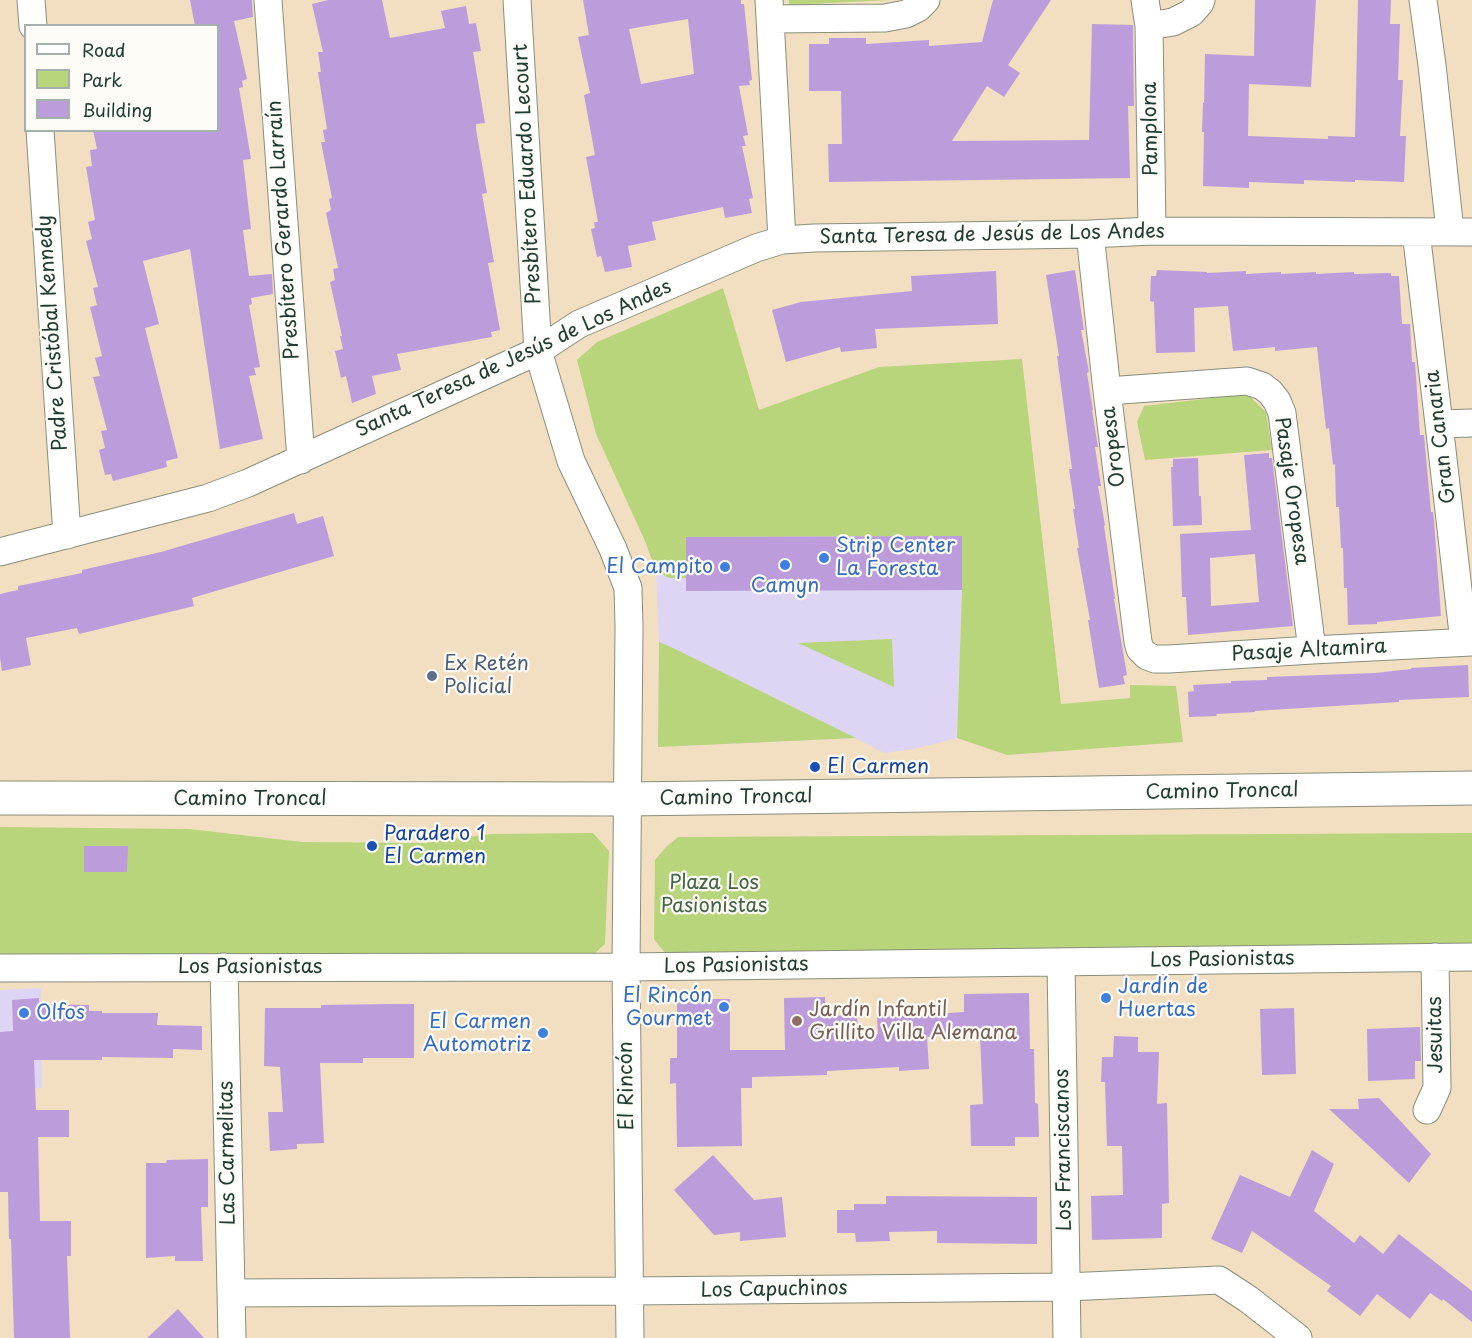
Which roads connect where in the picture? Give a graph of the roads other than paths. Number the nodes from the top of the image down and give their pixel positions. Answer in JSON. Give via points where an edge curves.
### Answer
{"nodes":[{"id":1,"x":31,"y":0,"type":"edge"},
{"id":2,"x":268,"y":0,"type":"edge"},
{"id":3,"x":517,"y":0,"type":"edge"},
{"id":4,"x":926,"y":0,"type":"edge"},
{"id":5,"x":1145,"y":0,"type":"edge"},
{"id":6,"x":1201,"y":0,"type":"edge"},
{"id":7,"x":1424,"y":0,"type":"edge"},
{"id":8,"x":769,"y":10,"type":"edge"},
{"id":9,"x":33,"y":24,"type":"edge"},
{"id":10,"x":1149,"y":26,"type":"junction"},
{"id":11,"x":40,"y":132,"type":"edge"},
{"id":12,"x":1152,"y":231,"type":"junction"},
{"id":13,"x":1416,"y":232,"type":"junction"},
{"id":14,"x":1461,"y":232,"type":"edge"},
{"id":15,"x":1090,"y":234,"type":"junction"},
{"id":16,"x":782,"y":240,"type":"junction"},
{"id":17,"x":538,"y":351,"type":"junction"},
{"id":18,"x":1107,"y":391,"type":"junction"},
{"id":19,"x":1472,"y":423,"type":"edge"},
{"id":20,"x":1439,"y":424,"type":"junction"},
{"id":21,"x":301,"y":460,"type":"junction"},
{"id":22,"x":67,"y":535,"type":"junction"},
{"id":23,"x":0,"y":552,"type":"edge"},
{"id":24,"x":1468,"y":642,"type":"edge"},
{"id":25,"x":1312,"y":650,"type":"junction"},
{"id":26,"x":1147,"y":656,"type":"joint"},
{"id":27,"x":1472,"y":788,"type":"edge"},
{"id":28,"x":0,"y":798,"type":"edge"},
{"id":29,"x":627,"y":799,"type":"junction"},
{"id":30,"x":1436,"y":957,"type":"junction"},
{"id":31,"x":1472,"y":957,"type":"edge"},
{"id":32,"x":1061,"y":963,"type":"junction"},
{"id":33,"x":225,"y":967,"type":"junction"},
{"id":34,"x":626,"y":967,"type":"junction"},
{"id":35,"x":0,"y":968,"type":"edge"},
{"id":36,"x":1427,"y":1110,"type":"dead end"},
{"id":37,"x":1067,"y":1287,"type":"junction"},
{"id":38,"x":629,"y":1292,"type":"junction"},
{"id":39,"x":231,"y":1293,"type":"junction"},
{"id":40,"x":232,"y":1338,"type":"edge"},
{"id":41,"x":630,"y":1338,"type":"edge"},
{"id":42,"x":1067,"y":1338,"type":"edge"},
{"id":43,"x":1298,"y":1338,"type":"edge"}],
"edges":[{"from":1,"to":9,"type":"street"},
{"from":2,"to":21,"type":"street","name":"Presbítero Gerardo Larraín"},
{"from":3,"to":17,"type":"street","name":"Presbítero Eduardo Lecourt"},
{"from":4,"to":8,"type":"street","via":[[906,14],[885,18]]},
{"from":5,"to":10,"type":"street","name":"Pamplona"},
{"from":6,"to":10,"type":"street","via":[[1191,13],[1173,22]]},
{"from":7,"to":14,"type":"street"},
{"from":8,"to":16,"type":"street"},
{"from":10,"to":12,"type":"street","name":"Pamplona"},
{"from":11,"to":22,"type":"street","name":"Padre Cristóbal Kennedy"},
{"from":12,"to":13,"type":"street","name":"Santa Teresa de Jesús de Los Andes"},
{"from":12,"to":15,"type":"street","name":"Santa Teresa de Jesús de Los Andes"},
{"from":13,"to":14,"type":"street","name":"Santa Teresa de Jesús de Los Andes"},
{"from":13,"to":20,"type":"street","name":"Gran Canaria"},
{"from":15,"to":16,"type":"street","name":"Santa Teresa de Jesús de Los Andes"},
{"from":15,"to":18,"type":"street","name":"Oropesa"},
{"from":16,"to":17,"type":"street","name":"Santa Teresa de Jesús de Los Andes","via":[[579,324]]},
{"from":17,"to":21,"type":"street","name":"Santa Teresa de Jesús de Los Andes"},
{"from":17,"to":29,"type":"street","name":"Presbítero Eduardo Lecourt","via":[[571,461],[628,588]]},
{"from":18,"to":25,"type":"street","name":"Pasaje Oropesa","via":[[1247,381],[1270,392],[1282,413]]},
{"from":18,"to":26,"type":"street","name":"Oropesa","via":[[1138,642]]},
{"from":19,"to":20,"type":"street"},
{"from":20,"to":24,"type":"street","name":"Gran Canaria"},
{"from":21,"to":22,"type":"street","name":"Santa Teresa de Jesús de Los Andes","via":[[208,498]]},
{"from":22,"to":23,"type":"street","name":"Santa Teresa de Jesús de Los Andes"},
{"from":24,"to":25,"type":"street","name":"Pasaje Altamira"},
{"from":25,"to":26,"type":"street","name":"Pasaje Altamira","via":[[1169,659]]},
{"from":27,"to":29,"type":"main road","name":"Camino Troncal"},
{"from":28,"to":29,"type":"main road","name":"Camino Troncal"},
{"from":29,"to":34,"type":"street","name":"El Rincón"},
{"from":30,"to":31,"type":"street","name":"Los Pasionistas"},
{"from":30,"to":32,"type":"street","name":"Los Pasionistas"},
{"from":30,"to":36,"type":"street","name":"Jesuitas","via":[[1437,1088]]},
{"from":32,"to":34,"type":"street","name":"Los Pasionistas"},
{"from":32,"to":37,"type":"street","name":"Los Franciscanos"},
{"from":33,"to":34,"type":"street","name":"Los Pasionistas"},
{"from":33,"to":35,"type":"street","name":"Los Pasionistas"},
{"from":33,"to":39,"type":"street","name":"Las Carmelitas"},
{"from":34,"to":38,"type":"street","name":"El Rincón"},
{"from":37,"to":38,"type":"street","name":"Los Capuchinos"},
{"from":37,"to":42,"type":"street","name":"Los Franciscanos"},
{"from":37,"to":43,"type":"street","name":"Los Capuchinos","via":[[1219,1280]]},
{"from":38,"to":39,"type":"street","name":"Los Capuchinos"},
{"from":38,"to":41,"type":"street","name":"El Rincón"},
{"from":39,"to":40,"type":"street","name":"Las Carmelitas"}]}
